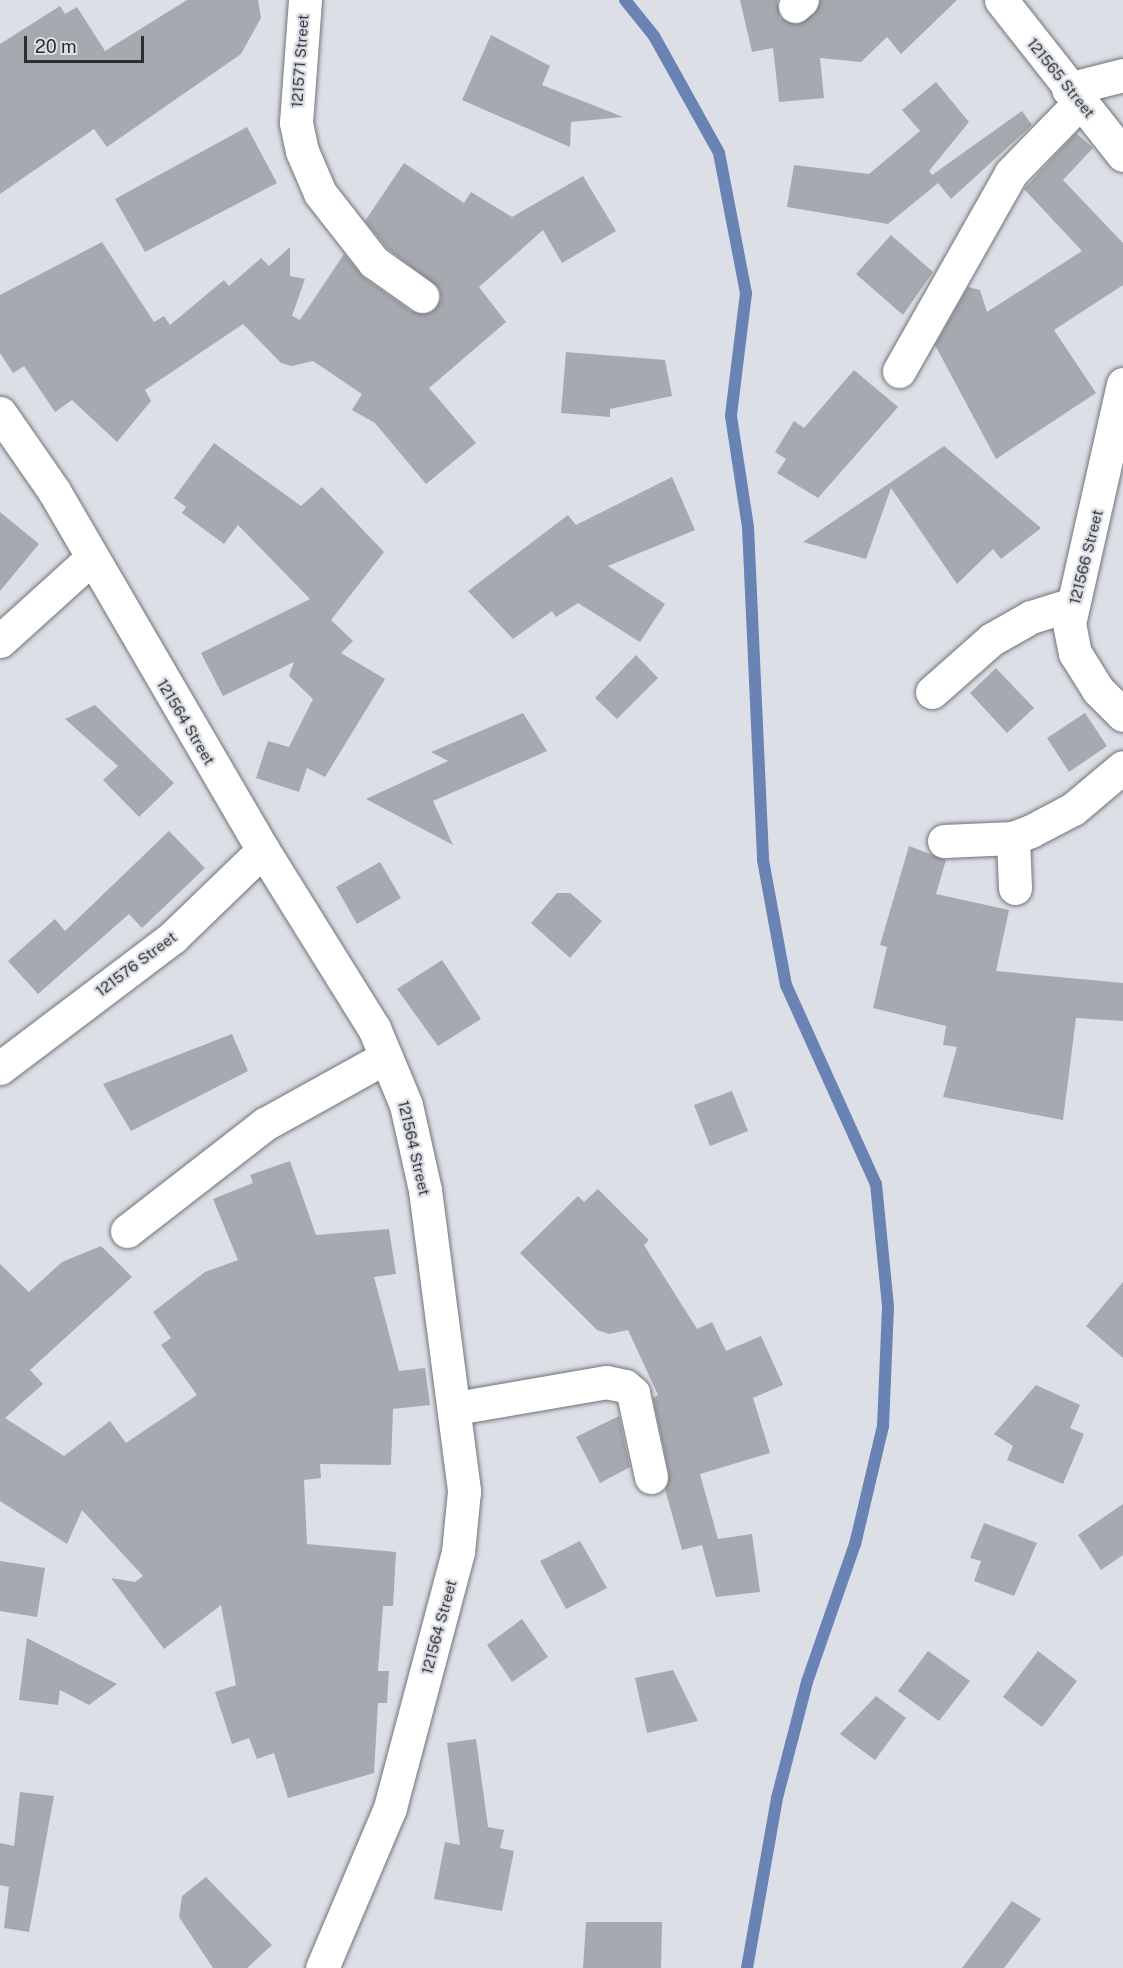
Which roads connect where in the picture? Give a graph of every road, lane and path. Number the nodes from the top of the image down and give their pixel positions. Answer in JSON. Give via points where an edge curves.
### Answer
{"nodes":[{"id":1,"x":305,"y":0,"type":"edge"},
{"id":2,"x":1001,"y":0,"type":"edge"},
{"id":3,"x":1123,"y":75,"type":"edge"},
{"id":4,"x":1074,"y":95,"type":"junction"},
{"id":5,"x":1123,"y":155,"type":"edge"},
{"id":6,"x":422,"y":296,"type":"dead end"},
{"id":7,"x":899,"y":371,"type":"dead end"},
{"id":8,"x":1123,"y":384,"type":"edge"},
{"id":9,"x":0,"y":412,"type":"edge"},
{"id":10,"x":92,"y":558,"type":"junction"},
{"id":11,"x":1073,"y":604,"type":"junction"},
{"id":12,"x":0,"y":641,"type":"edge"},
{"id":13,"x":932,"y":692,"type":"dead end"},
{"id":14,"x":1123,"y":715,"type":"edge"},
{"id":15,"x":1123,"y":767,"type":"edge"},
{"id":16,"x":1013,"y":838,"type":"junction"},
{"id":17,"x":944,"y":841,"type":"dead end"},
{"id":18,"x":263,"y":850,"type":"junction"},
{"id":19,"x":1015,"y":888,"type":"dead end"},
{"id":20,"x":386,"y":1057,"type":"junction"},
{"id":21,"x":0,"y":1068,"type":"edge"},
{"id":22,"x":127,"y":1231,"type":"dead end"},
{"id":23,"x":456,"y":1408,"type":"junction"},
{"id":24,"x":651,"y":1478,"type":"dead end"},
{"id":25,"x":322,"y":1968,"type":"edge"}],
"edges":[{"from":1,"to":6,"type":"street","name":"121571 Street","via":[[296,123],[320,193],[374,262]]},
{"from":2,"to":4,"type":"street","name":"121565 Street"},
{"from":3,"to":4,"type":"street"},
{"from":4,"to":5,"type":"street","name":"121565 Street"},
{"from":4,"to":7,"type":"street","via":[[1011,173]]},
{"from":8,"to":11,"type":"street","name":"121566 Street"},
{"from":9,"to":10,"type":"street","name":"121564 Street"},
{"from":10,"to":12,"type":"street"},
{"from":10,"to":18,"type":"street","name":"121564 Street"},
{"from":11,"to":13,"type":"street","via":[[1031,617],[992,639]]},
{"from":11,"to":14,"type":"street","name":"121566 Street","via":[[1069,623],[1075,652],[1098,690]]},
{"from":15,"to":16,"type":"street","via":[[1073,809]]},
{"from":16,"to":17,"type":"street"},
{"from":16,"to":19,"type":"street"},
{"from":18,"to":20,"type":"street","name":"121564 Street","via":[[374,1028]]},
{"from":18,"to":21,"type":"street","name":"121576 Street","via":[[173,938]]},
{"from":20,"to":22,"type":"street","via":[[265,1124]]},
{"from":20,"to":23,"type":"street","name":"121564 Street","via":[[406,1105],[425,1190]]},
{"from":23,"to":24,"type":"street","via":[[606,1382],[625,1386],[633,1393]]},
{"from":23,"to":25,"type":"street","name":"121564 Street","via":[[464,1491],[458,1552],[390,1808]]}]}
